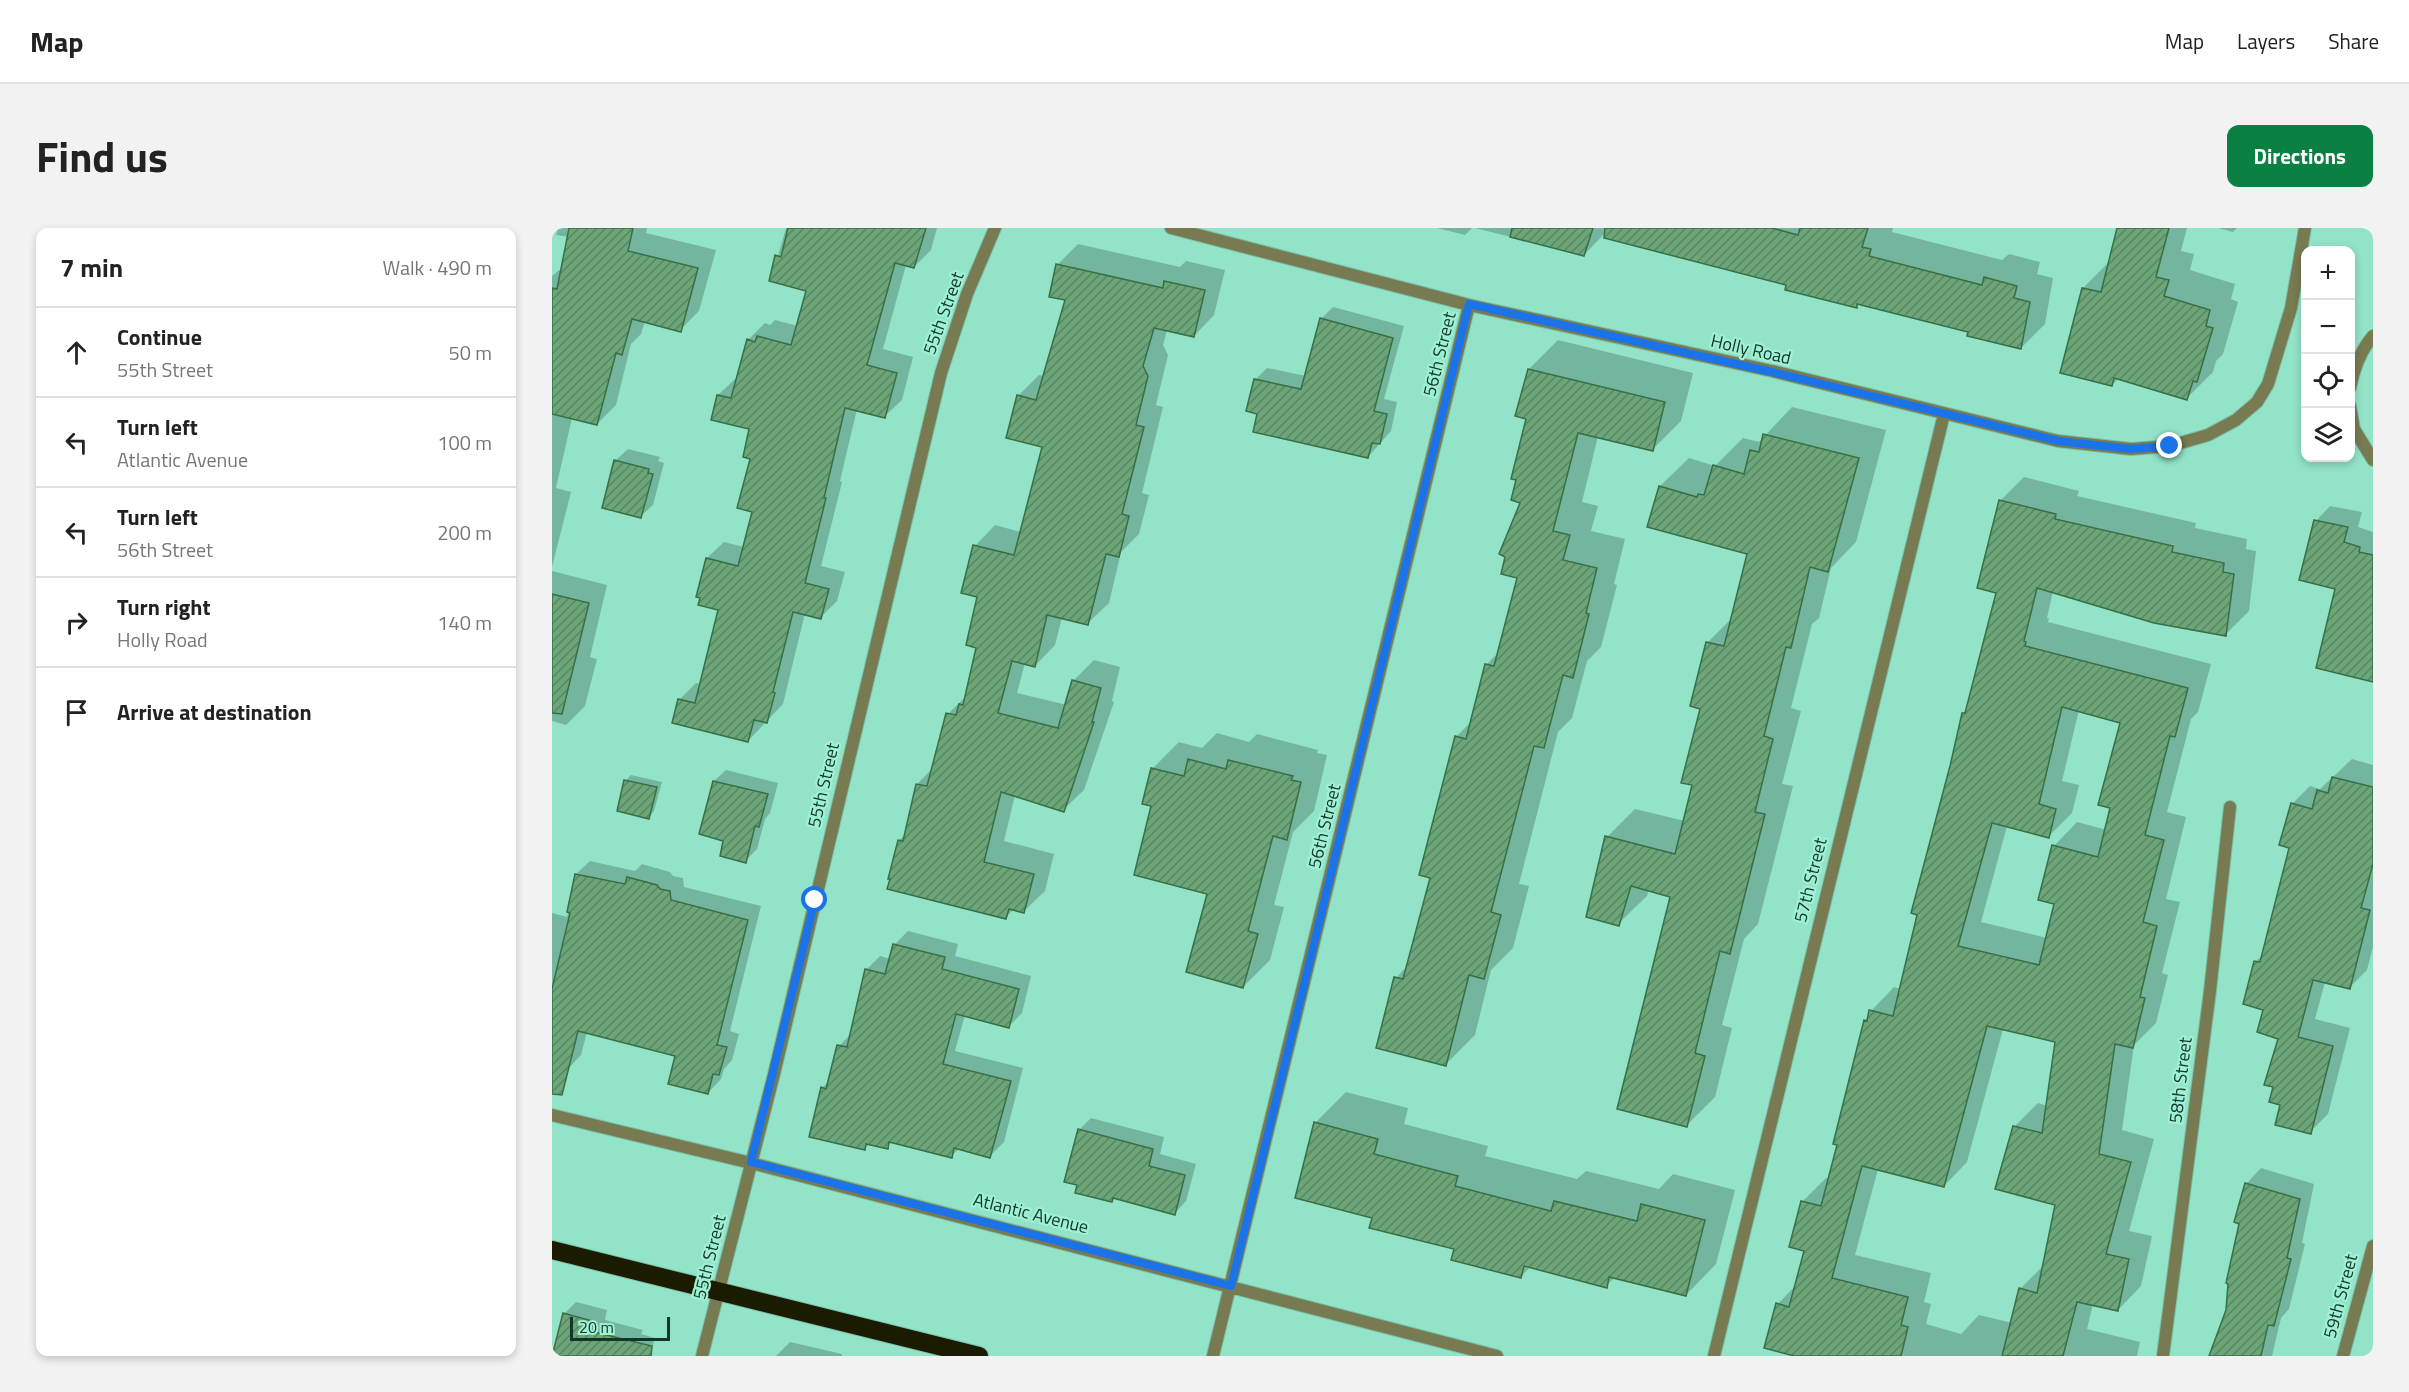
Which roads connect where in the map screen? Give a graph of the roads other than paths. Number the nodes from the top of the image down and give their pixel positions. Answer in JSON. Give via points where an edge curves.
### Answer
{"nodes":[{"id":1,"x":995,"y":228,"type":"edge"},
{"id":2,"x":1171,"y":228,"type":"edge"},
{"id":3,"x":2306,"y":228,"type":"edge"},
{"id":4,"x":1469,"y":304,"type":"junction"},
{"id":5,"x":2373,"y":336,"type":"edge"},
{"id":6,"x":2355,"y":366,"type":"edge"},
{"id":7,"x":2350,"y":408,"type":"edge"},
{"id":8,"x":1944,"y":414,"type":"junction"},
{"id":9,"x":2373,"y":460,"type":"edge"},
{"id":10,"x":2230,"y":807,"type":"dead end"},
{"id":11,"x":552,"y":1115,"type":"edge"},
{"id":12,"x":751,"y":1162,"type":"junction"},
{"id":13,"x":2373,"y":1246,"type":"edge"},
{"id":14,"x":552,"y":1250,"type":"edge"},
{"id":15,"x":1231,"y":1286,"type":"junction"},
{"id":16,"x":719,"y":1291,"type":"junction"},
{"id":17,"x":959,"y":1354,"type":"edge"},
{"id":18,"x":702,"y":1356,"type":"edge"},
{"id":19,"x":979,"y":1356,"type":"edge"},
{"id":20,"x":1213,"y":1356,"type":"edge"},
{"id":21,"x":1497,"y":1356,"type":"edge"},
{"id":22,"x":1714,"y":1356,"type":"edge"},
{"id":23,"x":2163,"y":1356,"type":"edge"},
{"id":24,"x":2343,"y":1356,"type":"edge"}],
"edges":[{"from":1,"to":12,"type":"street","name":"55th Street","via":[[941,373]]},
{"from":2,"to":4,"type":"street","name":"Holly Road"},
{"from":3,"to":8,"type":"street","name":"Holly Road","via":[[2290,308],[2268,384],[2258,402],[2208,435],[2170,446],[2131,449],[2058,441]]},
{"from":4,"to":8,"type":"street","name":"Holly Road"},
{"from":4,"to":15,"type":"street","name":"56th Street"},
{"from":5,"to":6,"type":"street"},
{"from":7,"to":9,"type":"street","via":[[2354,429]]},
{"from":8,"to":22,"type":"street","name":"57th Street"},
{"from":10,"to":23,"type":"street","name":"58th Street"},
{"from":11,"to":12,"type":"street","name":"Atlantic Avenue"},
{"from":12,"to":15,"type":"street","name":"Atlantic Avenue"},
{"from":12,"to":16,"type":"street","name":"55th Street"},
{"from":13,"to":24,"type":"street","name":"59th Street"},
{"from":14,"to":16,"type":"highway"},
{"from":15,"to":20,"type":"street","name":"56th Street"},
{"from":15,"to":21,"type":"street","name":"Atlantic Avenue"},
{"from":16,"to":17,"type":"highway"},
{"from":16,"to":18,"type":"street","name":"55th Street"},
{"from":17,"to":19,"type":"highway"}]}
